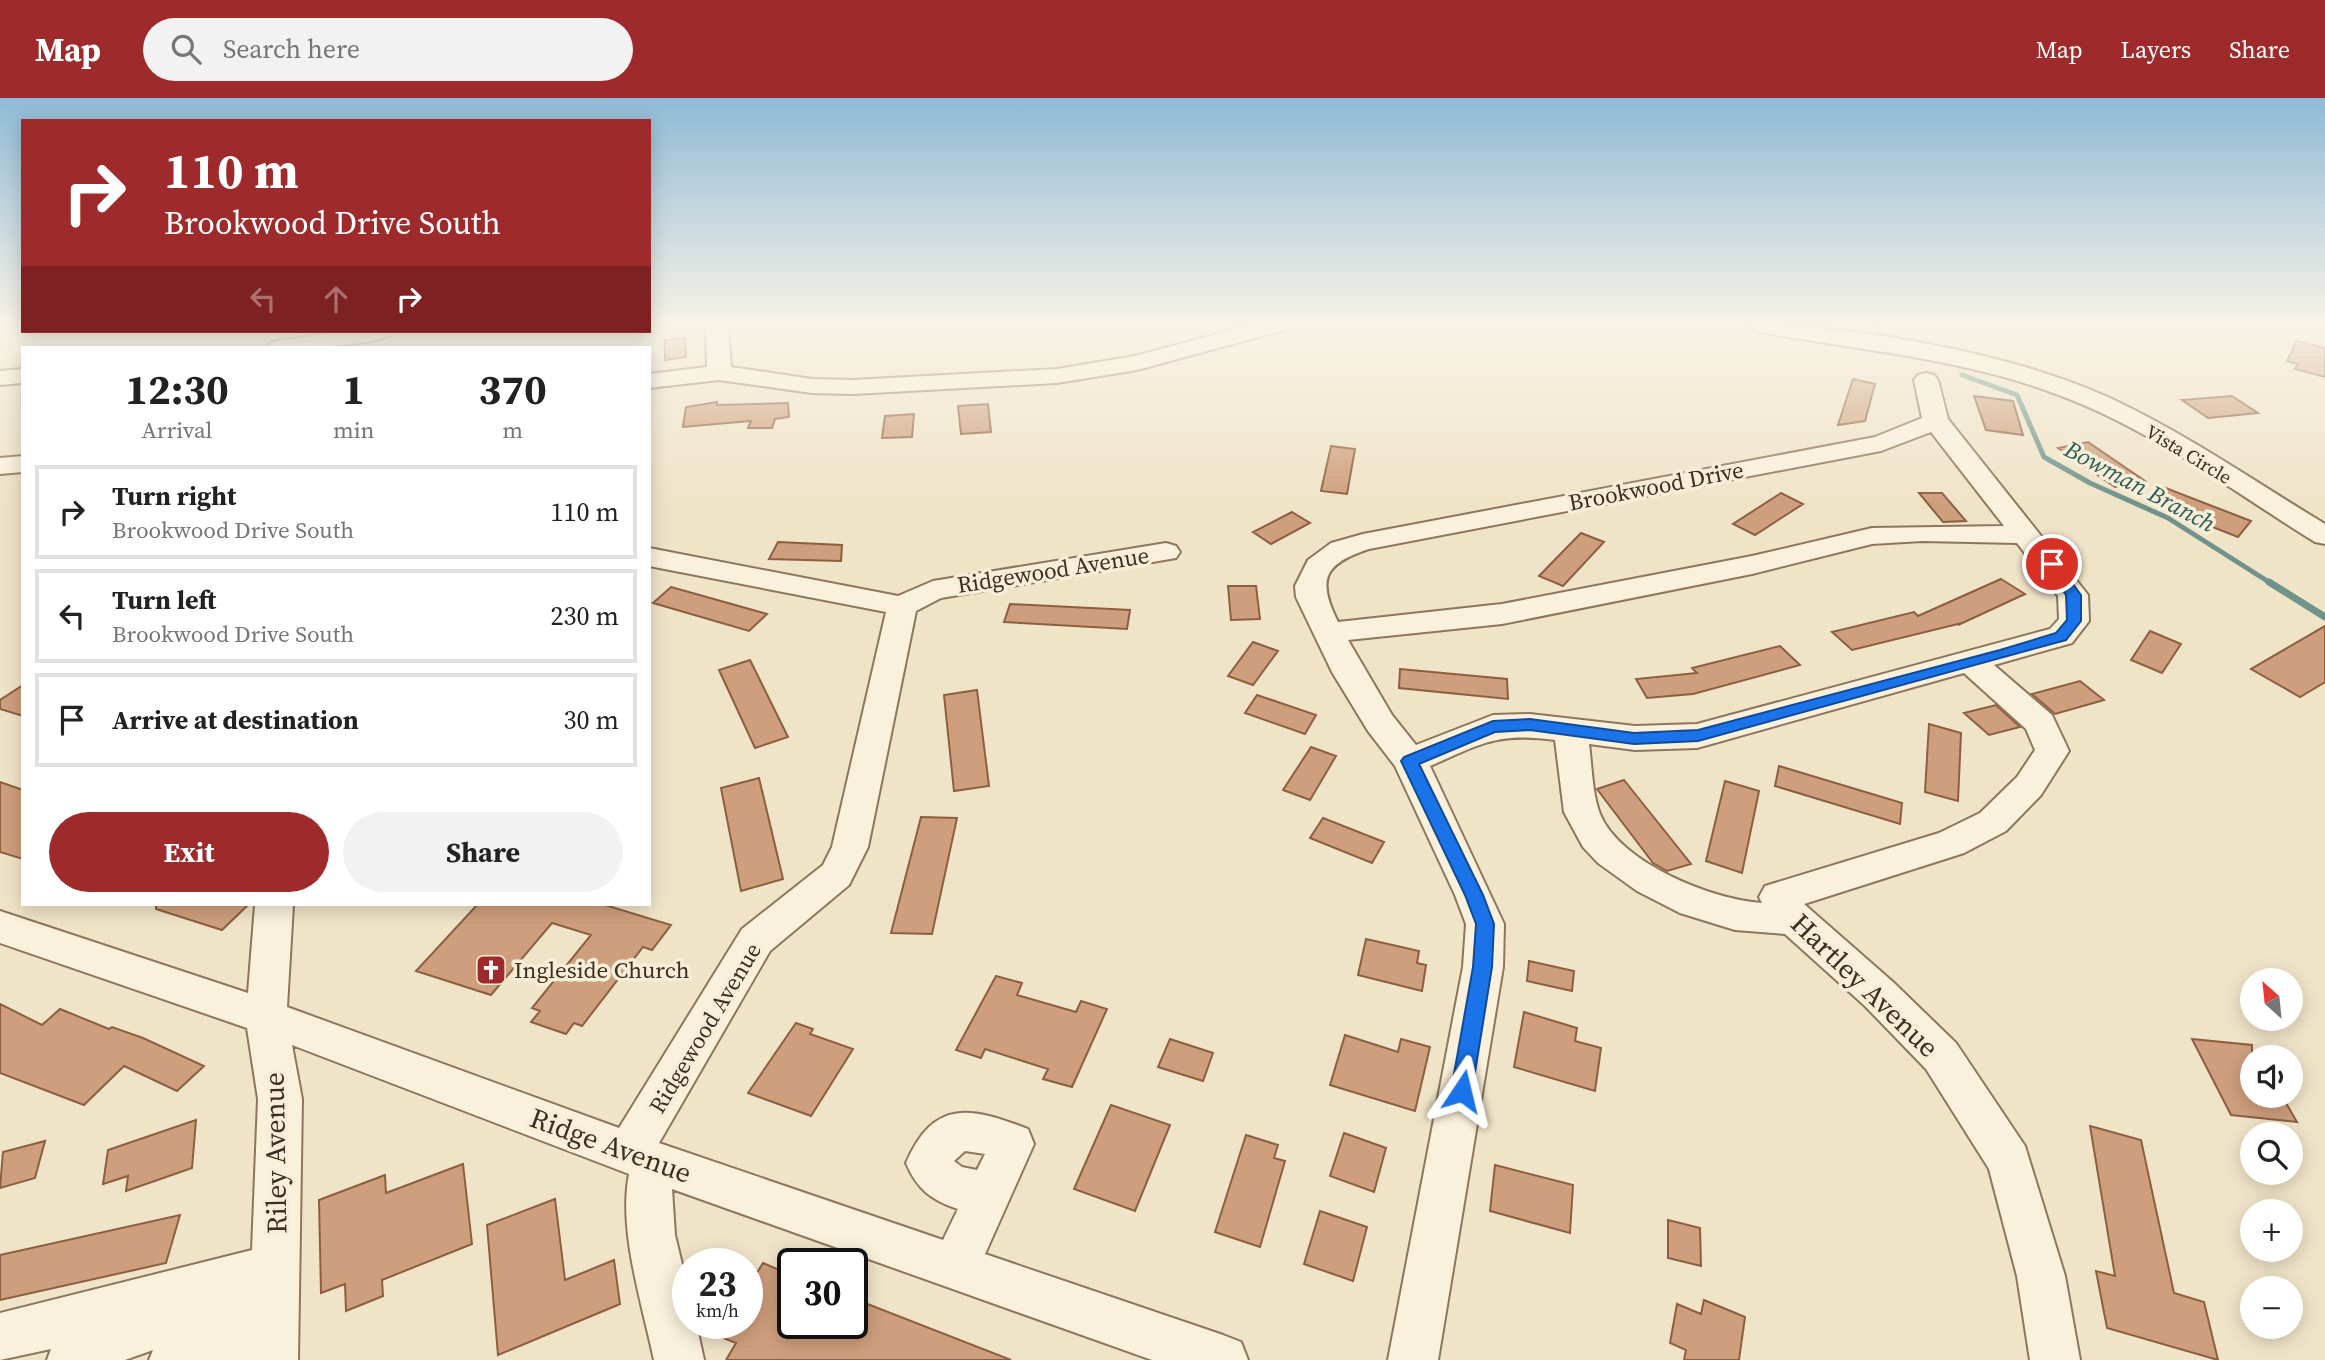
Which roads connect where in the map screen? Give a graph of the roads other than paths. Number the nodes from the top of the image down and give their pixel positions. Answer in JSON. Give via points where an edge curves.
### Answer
{"nodes":[{"id":1,"x":798,"y":384,"type":"edge"},
{"id":2,"x":910,"y":384,"type":"edge"},
{"id":3,"x":1927,"y":384,"type":"edge"},
{"id":4,"x":2046,"y":384,"type":"edge"},
{"id":5,"x":1936,"y":421,"type":"junction"},
{"id":6,"x":21,"y":464,"type":"edge"},
{"id":7,"x":0,"y":466,"type":"edge"},
{"id":8,"x":2028,"y":535,"type":"junction"},
{"id":9,"x":2325,"y":536,"type":"edge"},
{"id":10,"x":1166,"y":552,"type":"dead end"},
{"id":11,"x":651,"y":557,"type":"edge"},
{"id":12,"x":902,"y":606,"type":"junction"},
{"id":13,"x":1326,"y":633,"type":"junction"},
{"id":14,"x":1972,"y":663,"type":"junction"},
{"id":15,"x":1571,"y":729,"type":"junction"},
{"id":16,"x":1410,"y":761,"type":"junction"},
{"id":17,"x":274,"y":906,"type":"edge"},
{"id":18,"x":1794,"y":919,"type":"junction"},
{"id":19,"x":0,"y":927,"type":"edge"},
{"id":20,"x":266,"y":1017,"type":"junction"},
{"id":21,"x":642,"y":1157,"type":"junction"},
{"id":22,"x":987,"y":1193,"type":"dead end"},
{"id":23,"x":955,"y":1266,"type":"junction"},
{"id":24,"x":275,"y":1314,"type":"edge"},
{"id":25,"x":0,"y":1338,"type":"edge"},
{"id":26,"x":1204,"y":1357,"type":"edge"},
{"id":27,"x":72,"y":1360,"type":"edge"},
{"id":28,"x":174,"y":1360,"type":"edge"},
{"id":29,"x":679,"y":1360,"type":"edge"},
{"id":30,"x":1413,"y":1360,"type":"edge"},
{"id":31,"x":2055,"y":1360,"type":"edge"}],
"edges":[{"from":1,"to":2,"type":"street"},
{"from":3,"to":5,"type":"street"},
{"from":4,"to":9,"type":"street","name":"Vista Circle","via":[[2097,401]]},
{"from":5,"to":8,"type":"street"},
{"from":5,"to":13,"type":"street","name":"Brookwood Drive","via":[[1881,443],[1842,452],[1386,537],[1334,553],[1318,566],[1310,586]]},
{"from":6,"to":7,"type":"street"},
{"from":8,"to":13,"type":"street","via":[[1872,537],[1502,614]]},
{"from":8,"to":14,"type":"street","via":[[2073,595],[2074,621],[2061,636]]},
{"from":10,"to":12,"type":"street","name":"Ridgewood Avenue","via":[[933,590]]},
{"from":11,"to":12,"type":"street"},
{"from":12,"to":21,"type":"street","name":"Ridgewood Avenue","via":[[850,847],[836,875],[756,940]]},
{"from":13,"to":16,"type":"street","via":[[1380,723]]},
{"from":14,"to":15,"type":"street","via":[[1698,736],[1634,738]]},
{"from":14,"to":18,"type":"street","name":"Hartley Avenue","via":[[2040,723],[2052,751],[2029,786],[1993,822],[1951,843],[1779,897]]},
{"from":15,"to":16,"type":"street","via":[[1493,726]]},
{"from":15,"to":18,"type":"street","via":[[1583,817],[1600,844],[1642,876],[1698,905],[1738,915]]},
{"from":16,"to":30,"type":"street","via":[[1485,924],[1483,967]]},
{"from":17,"to":20,"type":"street","name":"Riley Avenue"},
{"from":18,"to":31,"type":"street","name":"Hartley Avenue","via":[[1941,1056],[2009,1161],[2041,1276]]},
{"from":19,"to":20,"type":"street","name":"Ridge Avenue"},
{"from":20,"to":21,"type":"street","name":"Ridge Avenue"},
{"from":20,"to":24,"type":"street","name":"Riley Avenue","via":[[280,1099]]},
{"from":21,"to":23,"type":"street","name":"Ridge Avenue"},
{"from":21,"to":29,"type":"street","via":[[652,1235]]},
{"from":22,"to":23,"type":"street"},
{"from":23,"to":26,"type":"street","name":"Ridge Avenue"},
{"from":24,"to":25,"type":"street"},
{"from":24,"to":27,"type":"street","via":[[128,1332]]},
{"from":24,"to":28,"type":"street"}]}
